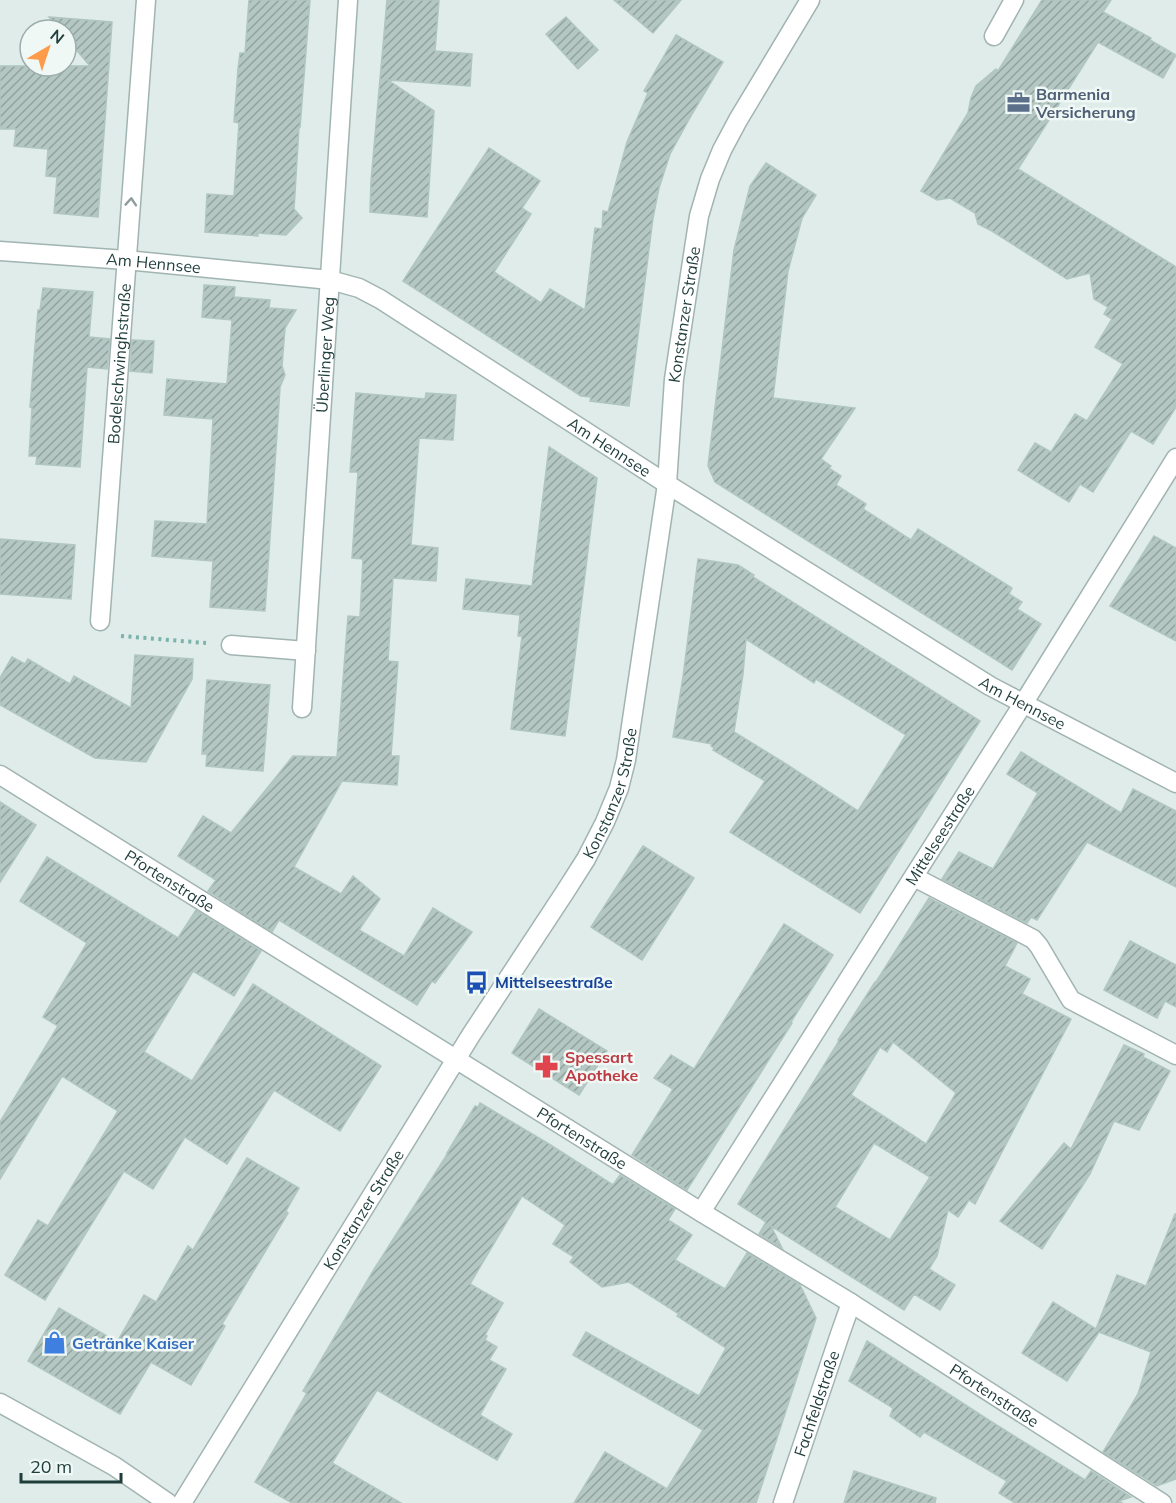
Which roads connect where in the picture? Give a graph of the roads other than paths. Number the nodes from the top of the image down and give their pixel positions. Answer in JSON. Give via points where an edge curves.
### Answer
{"nodes":[{"id":1,"x":146,"y":0,"type":"edge"},
{"id":2,"x":348,"y":0,"type":"edge"},
{"id":3,"x":810,"y":0,"type":"edge"},
{"id":4,"x":1014,"y":0,"type":"edge"},
{"id":5,"x":994,"y":36,"type":"dead end"},
{"id":6,"x":0,"y":251,"type":"edge"},
{"id":7,"x":126,"y":260,"type":"junction"},
{"id":8,"x":330,"y":280,"type":"junction"},
{"id":9,"x":1176,"y":458,"type":"edge"},
{"id":10,"x":667,"y":484,"type":"junction"},
{"id":11,"x":100,"y":621,"type":"road end"},
{"id":12,"x":231,"y":645,"type":"road end"},
{"id":13,"x":306,"y":651,"type":"junction"},
{"id":14,"x":1023,"y":704,"type":"junction"},
{"id":15,"x":302,"y":708,"type":"dead end"},
{"id":16,"x":0,"y":775,"type":"edge"},
{"id":17,"x":1176,"y":783,"type":"edge"},
{"id":18,"x":914,"y":877,"type":"junction"},
{"id":19,"x":1176,"y":1055,"type":"edge"},
{"id":20,"x":457,"y":1059,"type":"junction"},
{"id":21,"x":701,"y":1212,"type":"junction"},
{"id":22,"x":852,"y":1303,"type":"junction"},
{"id":23,"x":0,"y":1403,"type":"edge"},
{"id":24,"x":168,"y":1503,"type":"edge"},
{"id":25,"x":182,"y":1503,"type":"edge"},
{"id":26,"x":783,"y":1503,"type":"edge"},
{"id":27,"x":1162,"y":1503,"type":"edge"}],
"edges":[{"from":7,"to":1,"type":"street","name":"Bodelschwinghstraße","one_way":true},
{"from":2,"to":8,"type":"street","name":"Überlinger Weg"},
{"from":3,"to":10,"type":"street","name":"Konstanzer Straße","via":[[722,150],[699,216],[674,379]]},
{"from":4,"to":5,"type":"street"},
{"from":6,"to":7,"type":"street","name":"Am Hennsee"},
{"from":7,"to":8,"type":"street","name":"Am Hennsee"},
{"from":7,"to":11,"type":"street","name":"Bodelschwinghstraße"},
{"from":8,"to":10,"type":"street","name":"Am Hennsee","via":[[380,299]]},
{"from":8,"to":13,"type":"street","name":"Überlinger Weg"},
{"from":9,"to":14,"type":"street","name":"Mittelseestraße"},
{"from":10,"to":14,"type":"street","name":"Am Hennsee"},
{"from":10,"to":20,"type":"street","name":"Konstanzer Straße","via":[[619,788],[586,859]]},
{"from":12,"to":13,"type":"street"},
{"from":13,"to":15,"type":"street","name":"Überlinger Weg"},
{"from":14,"to":17,"type":"street","name":"Am Hennsee"},
{"from":14,"to":18,"type":"street","name":"Mittelseestraße"},
{"from":16,"to":20,"type":"street","name":"Pfortenstraße"},
{"from":18,"to":19,"type":"street","via":[[1033,939],[1071,1000]]},
{"from":18,"to":21,"type":"street","name":"Mittelseestraße"},
{"from":20,"to":21,"type":"street","name":"Pfortenstraße"},
{"from":20,"to":25,"type":"street","name":"Konstanzer Straße"},
{"from":21,"to":22,"type":"street","name":"Pfortenstraße"},
{"from":22,"to":26,"type":"street","name":"Fachfeldstraße"},
{"from":22,"to":27,"type":"street","name":"Pfortenstraße"},
{"from":23,"to":24,"type":"street","via":[[114,1466]]}]}
